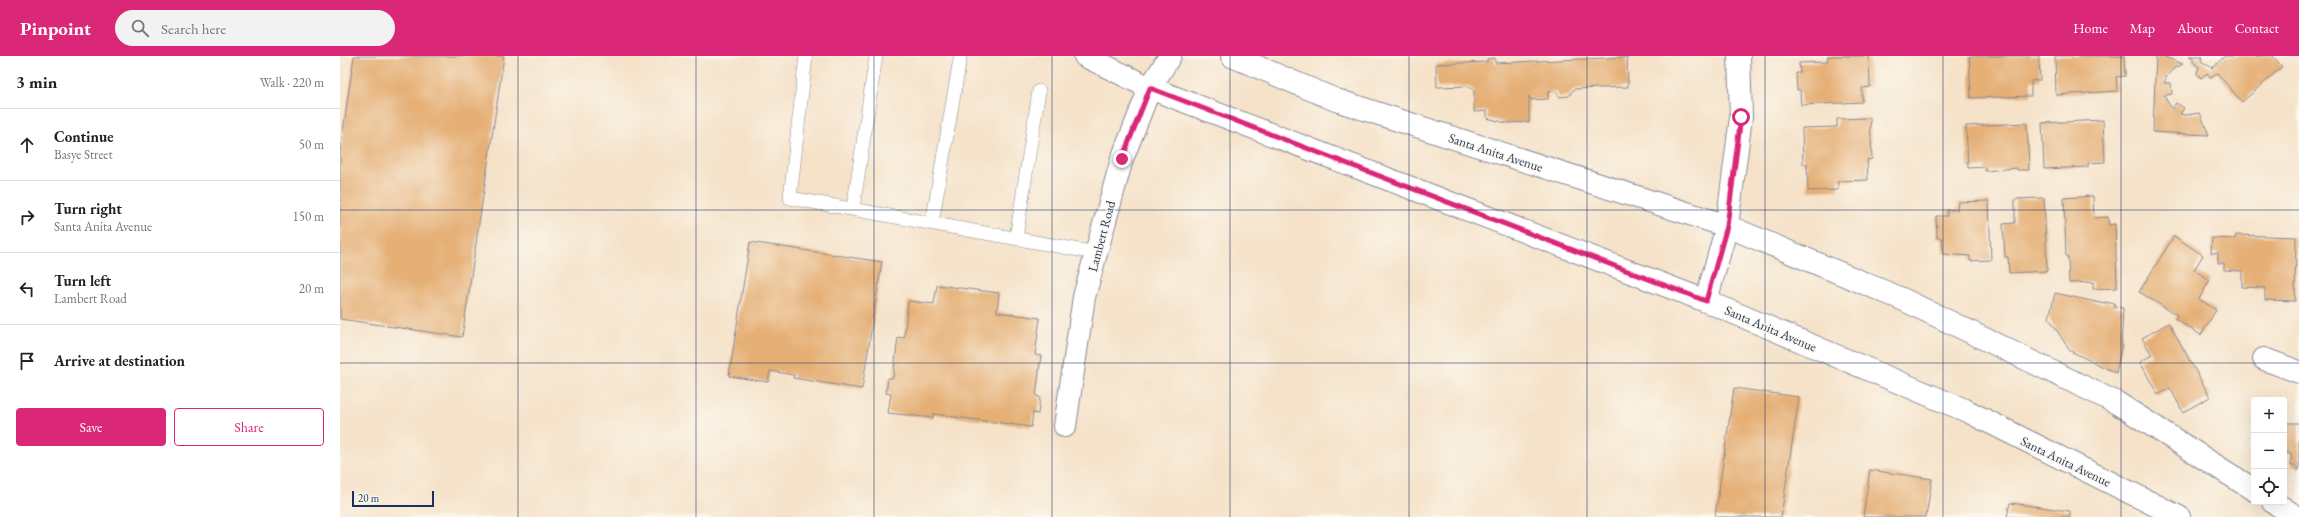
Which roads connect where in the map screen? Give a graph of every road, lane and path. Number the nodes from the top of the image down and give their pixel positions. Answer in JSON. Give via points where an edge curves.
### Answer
{"nodes":[{"id":1,"x":806,"y":56,"type":"edge"},
{"id":2,"x":876,"y":56,"type":"edge"},
{"id":3,"x":1085,"y":56,"type":"edge"},
{"id":4,"x":1170,"y":56,"type":"edge"},
{"id":5,"x":1232,"y":56,"type":"edge"},
{"id":6,"x":1739,"y":56,"type":"edge"},
{"id":7,"x":960,"y":58,"type":"dead end"},
{"id":8,"x":1150,"y":88,"type":"junction"},
{"id":9,"x":1038,"y":91,"type":"dead end"},
{"id":10,"x":853,"y":209,"type":"junction"},
{"id":11,"x":932,"y":223,"type":"junction"},
{"id":12,"x":1727,"y":226,"type":"junction"},
{"id":13,"x":1016,"y":238,"type":"junction"},
{"id":14,"x":1096,"y":253,"type":"junction"},
{"id":15,"x":1706,"y":301,"type":"junction"},
{"id":16,"x":2264,"y":359,"type":"dead end"},
{"id":17,"x":2299,"y":372,"type":"edge"},
{"id":18,"x":1065,"y":426,"type":"dead end"},
{"id":19,"x":2251,"y":488,"type":"edge"},
{"id":20,"x":2278,"y":505,"type":"edge"},
{"id":21,"x":2179,"y":517,"type":"edge"},
{"id":22,"x":2297,"y":517,"type":"edge"}],
"edges":[{"from":1,"to":10,"type":"lane","via":[[790,198]]},
{"from":2,"to":10,"type":"lane"},
{"from":3,"to":8,"type":"main road","name":"Santa Anita Avenue"},
{"from":4,"to":8,"type":"main road","name":"Lambert Road"},
{"from":5,"to":12,"type":"main road","name":"Santa Anita Avenue","via":[[1336,100]]},
{"from":6,"to":12,"type":"main road","via":[[1741,117]]},
{"from":7,"to":11,"type":"lane"},
{"from":8,"to":14,"type":"main road","name":"Lambert Road","via":[[1122,159]]},
{"from":8,"to":15,"type":"main road","name":"Santa Anita Avenue"},
{"from":9,"to":13,"type":"lane"},
{"from":10,"to":11,"type":"lane"},
{"from":11,"to":13,"type":"lane"},
{"from":12,"to":15,"type":"main road"},
{"from":12,"to":19,"type":"main road","name":"Santa Anita Avenue","via":[[1902,298],[2117,403]]},
{"from":13,"to":14,"type":"lane"},
{"from":14,"to":18,"type":"main road","name":"Lambert Road","via":[[1084,297]]},
{"from":15,"to":21,"type":"main road","name":"Santa Anita Avenue","via":[[1967,411]]},
{"from":16,"to":17,"type":"main road"},
{"from":20,"to":22,"type":"main road"}]}
